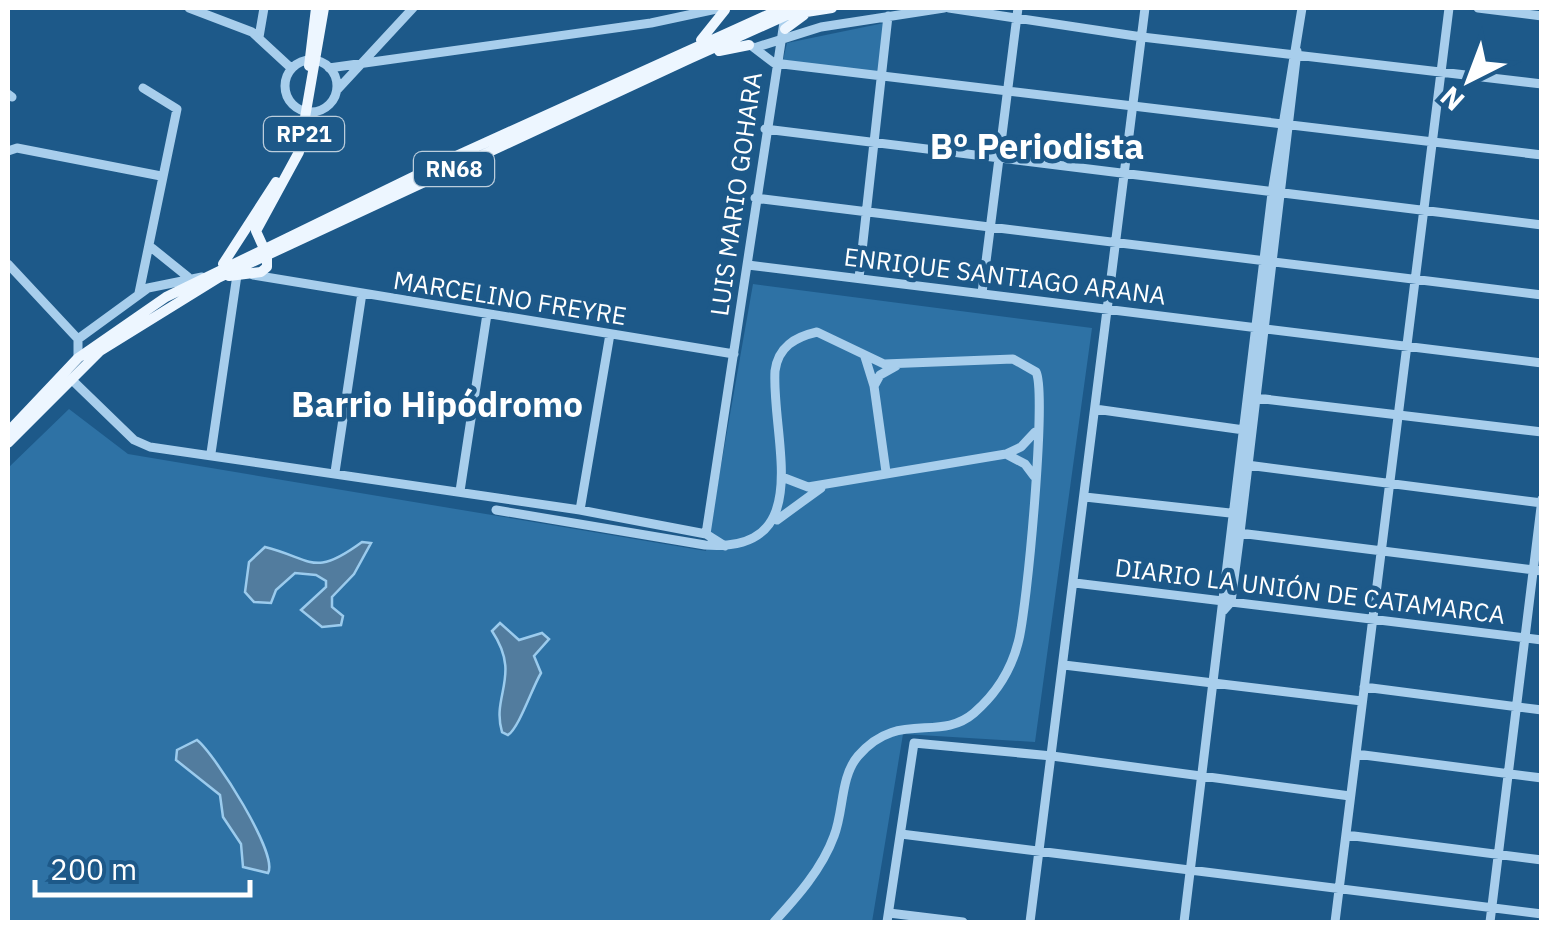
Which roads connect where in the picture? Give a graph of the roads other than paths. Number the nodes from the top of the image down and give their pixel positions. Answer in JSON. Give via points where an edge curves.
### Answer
{"nodes":[{"id":1,"x":189,"y":8,"type":"edge"},
{"id":2,"x":264,"y":8,"type":"edge"},
{"id":3,"x":316,"y":8,"type":"edge"},
{"id":4,"x":324,"y":8,"type":"edge"},
{"id":5,"x":413,"y":8,"type":"edge"},
{"id":6,"x":724,"y":8,"type":"edge"},
{"id":7,"x":826,"y":8,"type":"edge"},
{"id":8,"x":946,"y":8,"type":"edge"},
{"id":9,"x":1146,"y":8,"type":"edge"},
{"id":10,"x":1302,"y":8,"type":"edge"},
{"id":11,"x":1448,"y":8,"type":"edge"},
{"id":12,"x":1478,"y":8,"type":"edge"},
{"id":13,"x":785,"y":10,"type":"edge"},
{"id":14,"x":1018,"y":13,"type":"edge"},
{"id":15,"x":888,"y":16,"type":"junction"},
{"id":16,"x":1542,"y":16,"type":"edge"},
{"id":17,"x":782,"y":34,"type":"junction"},
{"id":18,"x":1142,"y":36,"type":"junction"},
{"id":19,"x":259,"y":37,"type":"junction"},
{"id":20,"x":744,"y":39,"type":"junction"},
{"id":21,"x":697,"y":44,"type":"junction"},
{"id":22,"x":1296,"y":54,"type":"junction"},
{"id":23,"x":313,"y":60,"type":"junction"},
{"id":24,"x":774,"y":63,"type":"junction"},
{"id":25,"x":360,"y":66,"type":"junction"},
{"id":26,"x":292,"y":68,"type":"junction"},
{"id":27,"x":329,"y":68,"type":"junction"},
{"id":28,"x":1440,"y":73,"type":"junction"},
{"id":29,"x":883,"y":74,"type":"junction"},
{"id":30,"x":1542,"y":84,"type":"edge"},
{"id":31,"x":143,"y":88,"type":"dead end"},
{"id":32,"x":1010,"y":90,"type":"junction"},
{"id":33,"x":336,"y":92,"type":"junction"},
{"id":34,"x":1133,"y":104,"type":"junction"},
{"id":35,"x":305,"y":111,"type":"junction"},
{"id":36,"x":1286,"y":124,"type":"junction"},
{"id":37,"x":764,"y":129,"type":"junction"},
{"id":38,"x":875,"y":141,"type":"junction"},
{"id":39,"x":1432,"y":141,"type":"junction"},
{"id":40,"x":8,"y":151,"type":"edge"},
{"id":41,"x":1542,"y":155,"type":"edge"},
{"id":42,"x":1001,"y":158,"type":"junction"},
{"id":43,"x":1124,"y":172,"type":"junction"},
{"id":44,"x":161,"y":176,"type":"junction"},
{"id":45,"x":1278,"y":192,"type":"junction"},
{"id":46,"x":755,"y":198,"type":"junction"},
{"id":47,"x":1423,"y":208,"type":"junction"},
{"id":48,"x":866,"y":210,"type":"junction"},
{"id":49,"x":992,"y":226,"type":"junction"},
{"id":50,"x":1542,"y":226,"type":"edge"},
{"id":51,"x":1116,"y":240,"type":"junction"},
{"id":52,"x":152,"y":248,"type":"junction"},
{"id":53,"x":234,"y":252,"type":"junction"},
{"id":54,"x":266,"y":254,"type":"junction"},
{"id":55,"x":1269,"y":261,"type":"junction"},
{"id":56,"x":8,"y":264,"type":"edge"},
{"id":57,"x":748,"y":265,"type":"junction"},
{"id":58,"x":219,"y":273,"type":"junction"},
{"id":59,"x":237,"y":275,"type":"junction"},
{"id":60,"x":250,"y":275,"type":"junction"},
{"id":61,"x":188,"y":277,"type":"junction"},
{"id":62,"x":202,"y":277,"type":"junction"},
{"id":63,"x":1414,"y":277,"type":"junction"},
{"id":64,"x":859,"y":278,"type":"junction"},
{"id":65,"x":281,"y":280,"type":"junction"},
{"id":66,"x":982,"y":293,"type":"junction"},
{"id":67,"x":139,"y":294,"type":"junction"},
{"id":68,"x":362,"y":294,"type":"junction"},
{"id":69,"x":1542,"y":294,"type":"edge"},
{"id":70,"x":1108,"y":310,"type":"junction"},
{"id":71,"x":487,"y":314,"type":"junction"},
{"id":72,"x":1262,"y":328,"type":"junction"},
{"id":73,"x":610,"y":334,"type":"junction"},
{"id":74,"x":78,"y":339,"type":"junction"},
{"id":75,"x":1406,"y":345,"type":"junction"},
{"id":76,"x":734,"y":354,"type":"junction"},
{"id":77,"x":864,"y":356,"type":"junction"},
{"id":78,"x":78,"y":358,"type":"junction"},
{"id":79,"x":1542,"y":363,"type":"edge"},
{"id":80,"x":896,"y":366,"type":"junction"},
{"id":81,"x":70,"y":378,"type":"junction"},
{"id":82,"x":874,"y":386,"type":"junction"},
{"id":83,"x":1253,"y":398,"type":"junction"},
{"id":84,"x":1095,"y":409,"type":"junction"},
{"id":85,"x":1398,"y":414,"type":"junction"},
{"id":86,"x":1036,"y":430,"type":"junction"},
{"id":87,"x":1244,"y":430,"type":"junction"},
{"id":88,"x":8,"y":432,"type":"edge"},
{"id":89,"x":1542,"y":432,"type":"edge"},
{"id":90,"x":8,"y":444,"type":"edge"},
{"id":91,"x":211,"y":454,"type":"junction"},
{"id":92,"x":1006,"y":454,"type":"junction"},
{"id":93,"x":1244,"y":465,"type":"junction"},
{"id":94,"x":335,"y":472,"type":"junction"},
{"id":95,"x":886,"y":472,"type":"junction"},
{"id":96,"x":782,"y":476,"type":"junction"},
{"id":97,"x":1035,"y":478,"type":"junction"},
{"id":98,"x":1390,"y":482,"type":"junction"},
{"id":99,"x":830,"y":484,"type":"junction"},
{"id":100,"x":460,"y":491,"type":"junction"},
{"id":101,"x":1086,"y":497,"type":"junction"},
{"id":102,"x":1541,"y":502,"type":"edge"},
{"id":103,"x":496,"y":510,"type":"dead end"},
{"id":104,"x":580,"y":510,"type":"junction"},
{"id":105,"x":1238,"y":514,"type":"junction"},
{"id":106,"x":774,"y":522,"type":"junction"},
{"id":107,"x":1235,"y":532,"type":"junction"},
{"id":108,"x":706,"y":534,"type":"junction"},
{"id":109,"x":727,"y":547,"type":"junction"},
{"id":110,"x":1380,"y":551,"type":"junction"},
{"id":111,"x":1537,"y":570,"type":"edge"},
{"id":112,"x":1074,"y":582,"type":"junction"},
{"id":113,"x":1225,"y":605,"type":"junction"},
{"id":114,"x":1372,"y":619,"type":"junction"},
{"id":115,"x":1523,"y":638,"type":"junction"},
{"id":116,"x":1542,"y":640,"type":"edge"},
{"id":117,"x":1064,"y":665,"type":"junction"},
{"id":118,"x":1213,"y":682,"type":"junction"},
{"id":119,"x":1364,"y":687,"type":"junction"},
{"id":120,"x":1362,"y":701,"type":"junction"},
{"id":121,"x":1515,"y":707,"type":"junction"},
{"id":122,"x":1542,"y":710,"type":"edge"},
{"id":123,"x":1356,"y":754,"type":"junction"},
{"id":124,"x":1052,"y":756,"type":"junction"},
{"id":125,"x":1507,"y":774,"type":"junction"},
{"id":126,"x":1201,"y":778,"type":"junction"},
{"id":127,"x":1542,"y":778,"type":"edge"},
{"id":128,"x":1350,"y":796,"type":"junction"},
{"id":129,"x":901,"y":834,"type":"junction"},
{"id":130,"x":1346,"y":835,"type":"junction"},
{"id":131,"x":1040,"y":850,"type":"junction"},
{"id":132,"x":1497,"y":854,"type":"junction"},
{"id":133,"x":1542,"y":860,"type":"edge"},
{"id":134,"x":1190,"y":870,"type":"junction"},
{"id":135,"x":1340,"y":888,"type":"junction"},
{"id":136,"x":1492,"y":908,"type":"junction"},
{"id":137,"x":1542,"y":914,"type":"edge"},
{"id":138,"x":888,"y":918,"type":"edge"},
{"id":139,"x":774,"y":922,"type":"edge"},
{"id":140,"x":964,"y":922,"type":"edge"},
{"id":141,"x":1030,"y":922,"type":"edge"},
{"id":142,"x":1184,"y":922,"type":"edge"},
{"id":143,"x":1335,"y":922,"type":"edge"},
{"id":144,"x":1490,"y":922,"type":"edge"}],
"edges":[{"from":1,"to":19,"type":"street"},
{"from":2,"to":19,"type":"street"},
{"from":3,"to":23,"type":"main road","number":"RP21"},
{"from":4,"to":23,"type":"main road","number":"RP21"},
{"from":5,"to":25,"type":"street"},
{"from":6,"to":20,"type":"street"},
{"from":6,"to":21,"type":"main road"},
{"from":6,"to":25,"type":"street"},
{"from":7,"to":13,"type":"main road","number":"RN68"},
{"from":7,"to":17,"type":"main road"},
{"from":8,"to":14,"type":"street"},
{"from":8,"to":15,"type":"street"},
{"from":9,"to":18,"type":"street"},
{"from":10,"to":22,"type":"street"},
{"from":11,"to":28,"type":"street"},
{"from":12,"to":16,"type":"street"},
{"from":13,"to":17,"type":"street","name":"LUIS MARIO GOHARA"},
{"from":13,"to":20,"type":"main road","number":"RN68"},
{"from":14,"to":18,"type":"street"},
{"from":14,"to":32,"type":"street"},
{"from":15,"to":17,"type":"street"},
{"from":15,"to":29,"type":"street"},
{"from":17,"to":20,"type":"street"},
{"from":17,"to":24,"type":"street","name":"LUIS MARIO GOHARA"},
{"from":18,"to":22,"type":"street"},
{"from":18,"to":34,"type":"street"},
{"from":19,"to":26,"type":"street"},
{"from":20,"to":21,"type":"main road","number":"RN68"},
{"from":20,"to":24,"type":"street"},
{"from":20,"to":54,"type":"main road","number":"RN68"},
{"from":21,"to":54,"type":"main road","number":"RN68"},
{"from":22,"to":28,"type":"street"},
{"from":22,"to":36,"type":"street"},
{"from":23,"to":26,"type":"street"},
{"from":23,"to":27,"type":"street"},
{"from":23,"to":35,"type":"main road","number":"RP21"},
{"from":24,"to":29,"type":"street"},
{"from":24,"to":37,"type":"street","name":"LUIS MARIO GOHARA"},
{"from":25,"to":27,"type":"street"},
{"from":25,"to":33,"type":"street"},
{"from":26,"to":35,"type":"street","via":[[285,92]]},
{"from":27,"to":33,"type":"street"},
{"from":28,"to":30,"type":"street"},
{"from":28,"to":39,"type":"street"},
{"from":29,"to":32,"type":"street"},
{"from":29,"to":38,"type":"street"},
{"from":31,"to":44,"type":"street","via":[[177,108]]},
{"from":32,"to":34,"type":"street"},
{"from":32,"to":42,"type":"street"},
{"from":33,"to":35,"type":"street","via":[[329,105]]},
{"from":34,"to":36,"type":"street"},
{"from":34,"to":43,"type":"street"},
{"from":35,"to":53,"type":"main road","number":"RP21","via":[[288,161]]},
{"from":35,"to":54,"type":"main road","number":"RP21","via":[[294,162],[256,232]]},
{"from":36,"to":39,"type":"street"},
{"from":36,"to":45,"type":"street"},
{"from":37,"to":38,"type":"street"},
{"from":37,"to":46,"type":"street","name":"LUIS MARIO GOHARA"},
{"from":38,"to":42,"type":"street"},
{"from":38,"to":48,"type":"street"},
{"from":39,"to":41,"type":"street"},
{"from":39,"to":47,"type":"street"},
{"from":40,"to":44,"type":"street"},
{"from":42,"to":43,"type":"street"},
{"from":42,"to":49,"type":"street"},
{"from":43,"to":45,"type":"street"},
{"from":43,"to":51,"type":"street"},
{"from":44,"to":52,"type":"street"},
{"from":45,"to":47,"type":"street"},
{"from":45,"to":55,"type":"street"},
{"from":46,"to":48,"type":"street"},
{"from":46,"to":57,"type":"street","name":"LUIS MARIO GOHARA"},
{"from":47,"to":50,"type":"street"},
{"from":47,"to":63,"type":"street"},
{"from":48,"to":49,"type":"street"},
{"from":48,"to":64,"type":"street"},
{"from":49,"to":51,"type":"street"},
{"from":49,"to":66,"type":"street"},
{"from":51,"to":55,"type":"street"},
{"from":51,"to":70,"type":"street"},
{"from":52,"to":61,"type":"street"},
{"from":52,"to":67,"type":"street"},
{"from":53,"to":54,"type":"main road","via":[[250,242]]},
{"from":53,"to":58,"type":"main road","number":"RP21"},
{"from":54,"to":58,"type":"main road","number":"RN68"},
{"from":54,"to":60,"type":"main road","via":[[264,270]]},
{"from":54,"to":65,"type":"street"},
{"from":55,"to":63,"type":"street"},
{"from":55,"to":72,"type":"street"},
{"from":56,"to":74,"type":"street"},
{"from":57,"to":64,"type":"street","name":"ENRIQUE SANTIAGO ARANA"},
{"from":57,"to":76,"type":"street","name":"LUIS MARIO GOHARA"},
{"from":58,"to":59,"type":"main road"},
{"from":58,"to":62,"type":"main road","number":"RN68"},
{"from":58,"to":81,"type":"main road","number":"RN68","via":[[129,330]]},
{"from":59,"to":60,"type":"main road"},
{"from":59,"to":91,"type":"street"},
{"from":60,"to":65,"type":"street","name":"MARCELINO FREYRE"},
{"from":61,"to":62,"type":"street"},
{"from":61,"to":67,"type":"street"},
{"from":62,"to":78,"type":"main road","number":"RN68","via":[[136,314]]},
{"from":63,"to":69,"type":"street"},
{"from":63,"to":75,"type":"street"},
{"from":64,"to":66,"type":"street","name":"ENRIQUE SANTIAGO ARANA"},
{"from":65,"to":68,"type":"street","name":"MARCELINO FREYRE"},
{"from":66,"to":70,"type":"street","name":"ENRIQUE SANTIAGO ARANA"},
{"from":67,"to":74,"type":"street"},
{"from":68,"to":71,"type":"street","name":"MARCELINO FREYRE"},
{"from":68,"to":94,"type":"street"},
{"from":70,"to":72,"type":"street","name":"ENRIQUE SANTIAGO ARANA"},
{"from":70,"to":84,"type":"street"},
{"from":71,"to":73,"type":"street","name":"MARCELINO FREYRE"},
{"from":71,"to":100,"type":"street"},
{"from":72,"to":75,"type":"street","name":"ENRIQUE SANTIAGO ARANA"},
{"from":72,"to":83,"type":"street"},
{"from":73,"to":76,"type":"street","name":"MARCELINO FREYRE"},
{"from":73,"to":104,"type":"street"},
{"from":74,"to":78,"type":"street"},
{"from":75,"to":79,"type":"street","name":"ENRIQUE SANTIAGO ARANA"},
{"from":75,"to":85,"type":"street"},
{"from":76,"to":108,"type":"street","name":"LUIS MARIO GOHARA"},
{"from":77,"to":80,"type":"street"},
{"from":77,"to":82,"type":"street"},
{"from":77,"to":96,"type":"street","via":[[817,332],[783,349],[775,379]]},
{"from":78,"to":88,"type":"main road","number":"RN68"},
{"from":80,"to":82,"type":"street"},
{"from":80,"to":86,"type":"street","via":[[1021,361],[1040,380]]},
{"from":81,"to":90,"type":"main road","number":"RN68"},
{"from":81,"to":91,"type":"street","via":[[140,444]]},
{"from":82,"to":95,"type":"street"},
{"from":83,"to":85,"type":"street"},
{"from":83,"to":87,"type":"street"},
{"from":83,"to":93,"type":"street"},
{"from":84,"to":87,"type":"street"},
{"from":84,"to":101,"type":"street"},
{"from":85,"to":89,"type":"street"},
{"from":85,"to":98,"type":"street"},
{"from":86,"to":92,"type":"street"},
{"from":86,"to":97,"type":"street"},
{"from":87,"to":93,"type":"street"},
{"from":91,"to":94,"type":"street"},
{"from":92,"to":95,"type":"street"},
{"from":92,"to":97,"type":"street"},
{"from":93,"to":98,"type":"street"},
{"from":93,"to":105,"type":"street"},
{"from":94,"to":100,"type":"street"},
{"from":95,"to":99,"type":"street"},
{"from":96,"to":99,"type":"street","via":[[802,487]]},
{"from":96,"to":106,"type":"street"},
{"from":97,"to":139,"type":"street","via":[[1023,616],[1009,669],[964,721],[900,728],[860,754],[827,852]]},
{"from":98,"to":102,"type":"street"},
{"from":98,"to":110,"type":"street"},
{"from":99,"to":106,"type":"street"},
{"from":100,"to":104,"type":"street"},
{"from":101,"to":105,"type":"street"},
{"from":101,"to":112,"type":"street"},
{"from":102,"to":111,"type":"street"},
{"from":103,"to":109,"type":"street"},
{"from":104,"to":108,"type":"street"},
{"from":105,"to":107,"type":"street"},
{"from":106,"to":109,"type":"street"},
{"from":107,"to":110,"type":"street"},
{"from":107,"to":113,"type":"street"},
{"from":108,"to":109,"type":"street"},
{"from":110,"to":111,"type":"street"},
{"from":110,"to":114,"type":"street"},
{"from":111,"to":115,"type":"street"},
{"from":112,"to":113,"type":"street","name":"DIARIO LA UNIÓN DE CATAMARCA"},
{"from":112,"to":117,"type":"street"},
{"from":113,"to":114,"type":"street","name":"DIARIO LA UNIÓN DE CATAMARCA"},
{"from":113,"to":118,"type":"street"},
{"from":114,"to":115,"type":"street","name":"DIARIO LA UNIÓN DE CATAMARCA"},
{"from":114,"to":119,"type":"street"},
{"from":115,"to":116,"type":"street","name":"DIARIO LA UNIÓN DE CATAMARCA"},
{"from":115,"to":121,"type":"street"},
{"from":117,"to":118,"type":"street"},
{"from":117,"to":124,"type":"street"},
{"from":118,"to":120,"type":"street"},
{"from":118,"to":126,"type":"street"},
{"from":119,"to":120,"type":"street"},
{"from":119,"to":121,"type":"street"},
{"from":120,"to":123,"type":"street"},
{"from":121,"to":122,"type":"street"},
{"from":121,"to":125,"type":"street"},
{"from":123,"to":125,"type":"street"},
{"from":123,"to":128,"type":"street"},
{"from":124,"to":126,"type":"street"},
{"from":124,"to":129,"type":"street","via":[[914,743]]},
{"from":124,"to":131,"type":"street"},
{"from":125,"to":127,"type":"street"},
{"from":125,"to":132,"type":"street"},
{"from":126,"to":128,"type":"street"},
{"from":126,"to":134,"type":"street"},
{"from":128,"to":130,"type":"street"},
{"from":129,"to":131,"type":"street"},
{"from":129,"to":138,"type":"street"},
{"from":130,"to":132,"type":"street"},
{"from":130,"to":135,"type":"street"},
{"from":131,"to":134,"type":"street"},
{"from":131,"to":141,"type":"street"},
{"from":132,"to":133,"type":"street"},
{"from":132,"to":136,"type":"street"},
{"from":134,"to":135,"type":"street"},
{"from":134,"to":142,"type":"street"},
{"from":135,"to":136,"type":"street"},
{"from":135,"to":143,"type":"street"},
{"from":136,"to":137,"type":"street"},
{"from":136,"to":144,"type":"street"},
{"from":138,"to":140,"type":"street"}]}
